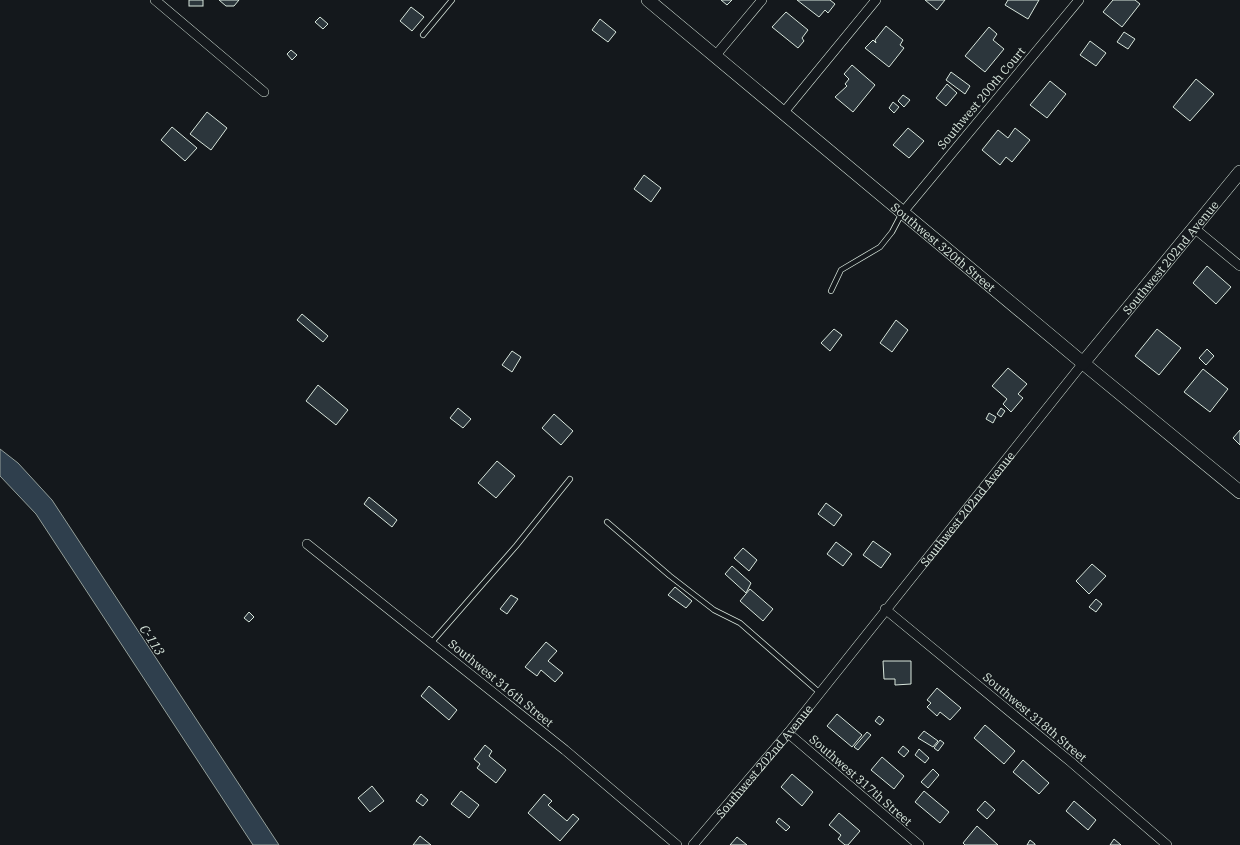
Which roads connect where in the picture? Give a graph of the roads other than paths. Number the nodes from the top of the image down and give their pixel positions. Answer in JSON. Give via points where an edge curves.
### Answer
{"nodes":[{"id":1,"x":155,"y":0,"type":"edge"},
{"id":2,"x":452,"y":0,"type":"edge"},
{"id":3,"x":648,"y":0,"type":"edge"},
{"id":4,"x":762,"y":0,"type":"edge"},
{"id":5,"x":876,"y":0,"type":"edge"},
{"id":6,"x":1078,"y":0,"type":"edge"},
{"id":7,"x":422,"y":35,"type":"dead end"},
{"id":8,"x":716,"y":55,"type":"junction"},
{"id":9,"x":264,"y":92,"type":"dead end"},
{"id":10,"x":784,"y":112,"type":"junction"},
{"id":11,"x":1240,"y":172,"type":"edge"},
{"id":12,"x":903,"y":212,"type":"junction"},
{"id":13,"x":1194,"y":228,"type":"junction"},
{"id":14,"x":1240,"y":266,"type":"edge"},
{"id":15,"x":831,"y":291,"type":"dead end"},
{"id":16,"x":1083,"y":363,"type":"junction"},
{"id":17,"x":570,"y":479,"type":"dead end"},
{"id":18,"x":1240,"y":492,"type":"edge"},
{"id":19,"x":607,"y":522,"type":"dead end"},
{"id":20,"x":307,"y":544,"type":"dead end"},
{"id":21,"x":886,"y":609,"type":"junction"},
{"id":22,"x":432,"y":642,"type":"junction"},
{"id":23,"x":820,"y":693,"type":"junction"},
{"id":24,"x":788,"y":733,"type":"junction"},
{"id":25,"x":677,"y":845,"type":"edge"},
{"id":26,"x":693,"y":845,"type":"edge"},
{"id":27,"x":919,"y":845,"type":"edge"},
{"id":28,"x":1166,"y":845,"type":"edge"}],
"edges":[{"from":1,"to":9,"type":"street"},
{"from":2,"to":7,"type":"lane"},
{"from":3,"to":8,"type":"street","name":"Southwest 320th Street"},
{"from":4,"to":8,"type":"street"},
{"from":5,"to":10,"type":"street"},
{"from":6,"to":12,"type":"street","name":"Southwest 200th Court"},
{"from":8,"to":10,"type":"street","name":"Southwest 320th Street"},
{"from":10,"to":12,"type":"street","name":"Southwest 320th Street"},
{"from":11,"to":13,"type":"street","name":"Southwest 202nd Avenue"},
{"from":12,"to":15,"type":"lane","via":[[880,247],[841,270]]},
{"from":12,"to":16,"type":"street","name":"Southwest 320th Street"},
{"from":13,"to":14,"type":"street"},
{"from":13,"to":16,"type":"street","name":"Southwest 202nd Avenue"},
{"from":16,"to":18,"type":"street","name":"Southwest 320th Street"},
{"from":16,"to":21,"type":"street","name":"Southwest 202nd Avenue"},
{"from":17,"to":22,"type":"lane","via":[[516,546]]},
{"from":19,"to":23,"type":"lane","via":[[714,610],[740,622]]},
{"from":20,"to":22,"type":"street","name":"Southwest 316th Street"},
{"from":21,"to":23,"type":"street","name":"Southwest 202nd Avenue"},
{"from":21,"to":28,"type":"street","name":"Southwest 318th Street","via":[[1071,762]]},
{"from":22,"to":25,"type":"street","name":"Southwest 316th Street"},
{"from":23,"to":24,"type":"street","name":"Southwest 202nd Avenue"},
{"from":24,"to":26,"type":"street","name":"Southwest 202nd Avenue"},
{"from":24,"to":27,"type":"street","name":"Southwest 317th Street"}]}
